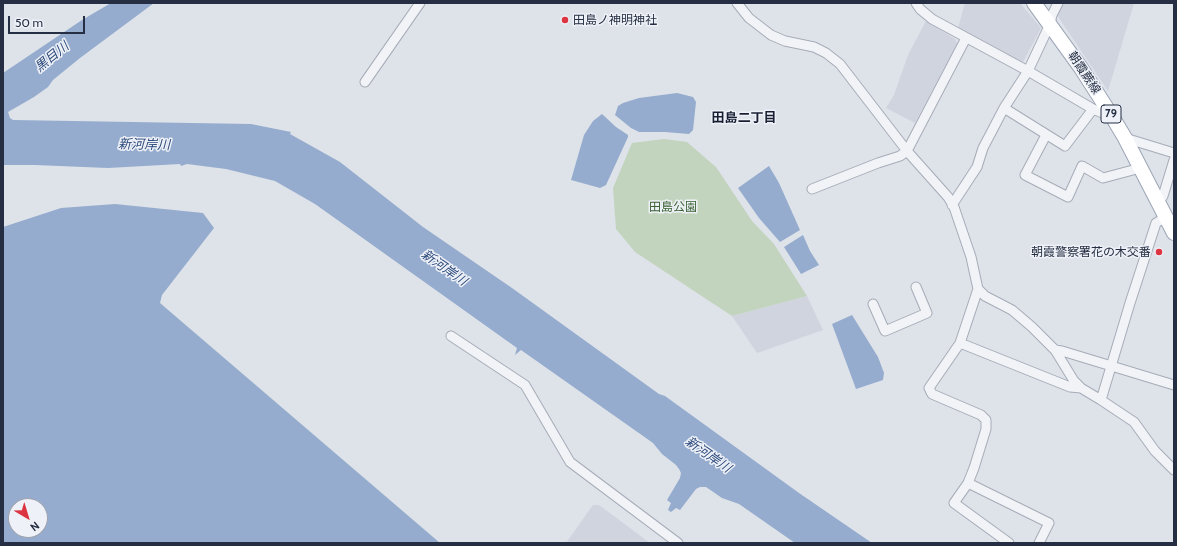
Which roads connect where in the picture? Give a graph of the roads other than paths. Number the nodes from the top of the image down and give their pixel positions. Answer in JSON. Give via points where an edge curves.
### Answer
{"nodes":[{"id":1,"x":420,"y":3,"type":"edge"},
{"id":2,"x":737,"y":3,"type":"edge"},
{"id":3,"x":916,"y":3,"type":"edge"},
{"id":4,"x":1034,"y":3,"type":"edge"},
{"id":5,"x":1058,"y":3,"type":"edge"},
{"id":6,"x":1050,"y":24,"type":"junction"},
{"id":7,"x":966,"y":38,"type":"junction"},
{"id":8,"x":1028,"y":71,"type":"junction"},
{"id":9,"x":365,"y":82,"type":"dead end"},
{"id":10,"x":1004,"y":108,"type":"junction"},
{"id":11,"x":1093,"y":109,"type":"junction"},
{"id":12,"x":1113,"y":118,"type":"junction"},
{"id":13,"x":1046,"y":135,"type":"junction"},
{"id":14,"x":1125,"y":138,"type":"junction"},
{"id":15,"x":907,"y":151,"type":"junction"},
{"id":16,"x":1174,"y":153,"type":"edge"},
{"id":17,"x":1174,"y":160,"type":"edge"},
{"id":18,"x":1139,"y":166,"type":"junction"},
{"id":19,"x":812,"y":189,"type":"dead end"},
{"id":20,"x":1158,"y":202,"type":"junction"},
{"id":21,"x":952,"y":205,"type":"junction"},
{"id":22,"x":1166,"y":217,"type":"junction"},
{"id":23,"x":1174,"y":233,"type":"edge"},
{"id":24,"x":916,"y":287,"type":"dead end"},
{"id":25,"x":978,"y":289,"type":"junction"},
{"id":26,"x":873,"y":304,"type":"dead end"},
{"id":27,"x":451,"y":336,"type":"dead end"},
{"id":28,"x":960,"y":344,"type":"junction"},
{"id":29,"x":1055,"y":350,"type":"junction"},
{"id":30,"x":1112,"y":366,"type":"junction"},
{"id":31,"x":1174,"y":385,"type":"edge"},
{"id":32,"x":1081,"y":388,"type":"junction"},
{"id":33,"x":1101,"y":400,"type":"junction"},
{"id":34,"x":1174,"y":470,"type":"edge"},
{"id":35,"x":968,"y":483,"type":"junction"},
{"id":36,"x":678,"y":543,"type":"edge"},
{"id":37,"x":1009,"y":543,"type":"edge"},
{"id":38,"x":1039,"y":543,"type":"edge"}],
"edges":[{"from":1,"to":9,"type":"street"},
{"from":2,"to":15,"type":"street","via":[[749,18],[771,35],[785,41],[814,47],[840,64]]},
{"from":3,"to":7,"type":"street","via":[[932,19]]},
{"from":4,"to":6,"type":"main road","name":"朝霞蕨線","number":"79"},
{"from":5,"to":6,"type":"street"},
{"from":6,"to":8,"type":"street"},
{"from":6,"to":12,"type":"main road","name":"朝霞蕨線","number":"79"},
{"from":7,"to":8,"type":"street"},
{"from":7,"to":15,"type":"street"},
{"from":8,"to":10,"type":"street"},
{"from":8,"to":11,"type":"street"},
{"from":10,"to":13,"type":"street"},
{"from":10,"to":21,"type":"street","via":[[983,148],[977,167]]},
{"from":11,"to":12,"type":"street"},
{"from":11,"to":13,"type":"street","via":[[1065,146]]},
{"from":12,"to":14,"type":"main road","name":"朝霞蕨線","number":"79"},
{"from":13,"to":18,"type":"street","via":[[1025,175],[1068,197],[1082,166],[1103,178]]},
{"from":14,"to":16,"type":"street"},
{"from":14,"to":18,"type":"main road","name":"朝霞蕨線","number":"79"},
{"from":15,"to":19,"type":"street","via":[[896,158]]},
{"from":15,"to":21,"type":"street","via":[[948,197]]},
{"from":17,"to":20,"type":"street","via":[[1163,196]]},
{"from":18,"to":20,"type":"main road","name":"朝霞蕨線","number":"79"},
{"from":20,"to":22,"type":"main road","name":"朝霞蕨線","number":"79"},
{"from":21,"to":25,"type":"street","via":[[972,257]]},
{"from":22,"to":23,"type":"main road","name":"朝霞蕨線","number":"79"},
{"from":22,"to":30,"type":"street","via":[[1156,223]]},
{"from":24,"to":26,"type":"street","via":[[927,313],[885,331]]},
{"from":25,"to":28,"type":"street"},
{"from":25,"to":29,"type":"street","via":[[985,296],[1012,310]]},
{"from":27,"to":36,"type":"street","via":[[525,385],[570,462]]},
{"from":28,"to":32,"type":"street","via":[[1070,387]]},
{"from":28,"to":35,"type":"street","via":[[929,388],[932,394],[981,415],[986,420],[986,429]]},
{"from":29,"to":30,"type":"street"},
{"from":29,"to":32,"type":"street"},
{"from":30,"to":31,"type":"street"},
{"from":30,"to":33,"type":"street"},
{"from":32,"to":33,"type":"street"},
{"from":33,"to":34,"type":"street","via":[[1134,422],[1154,451]]},
{"from":35,"to":37,"type":"street","via":[[954,503]]},
{"from":35,"to":38,"type":"street","via":[[1049,523]]}]}
